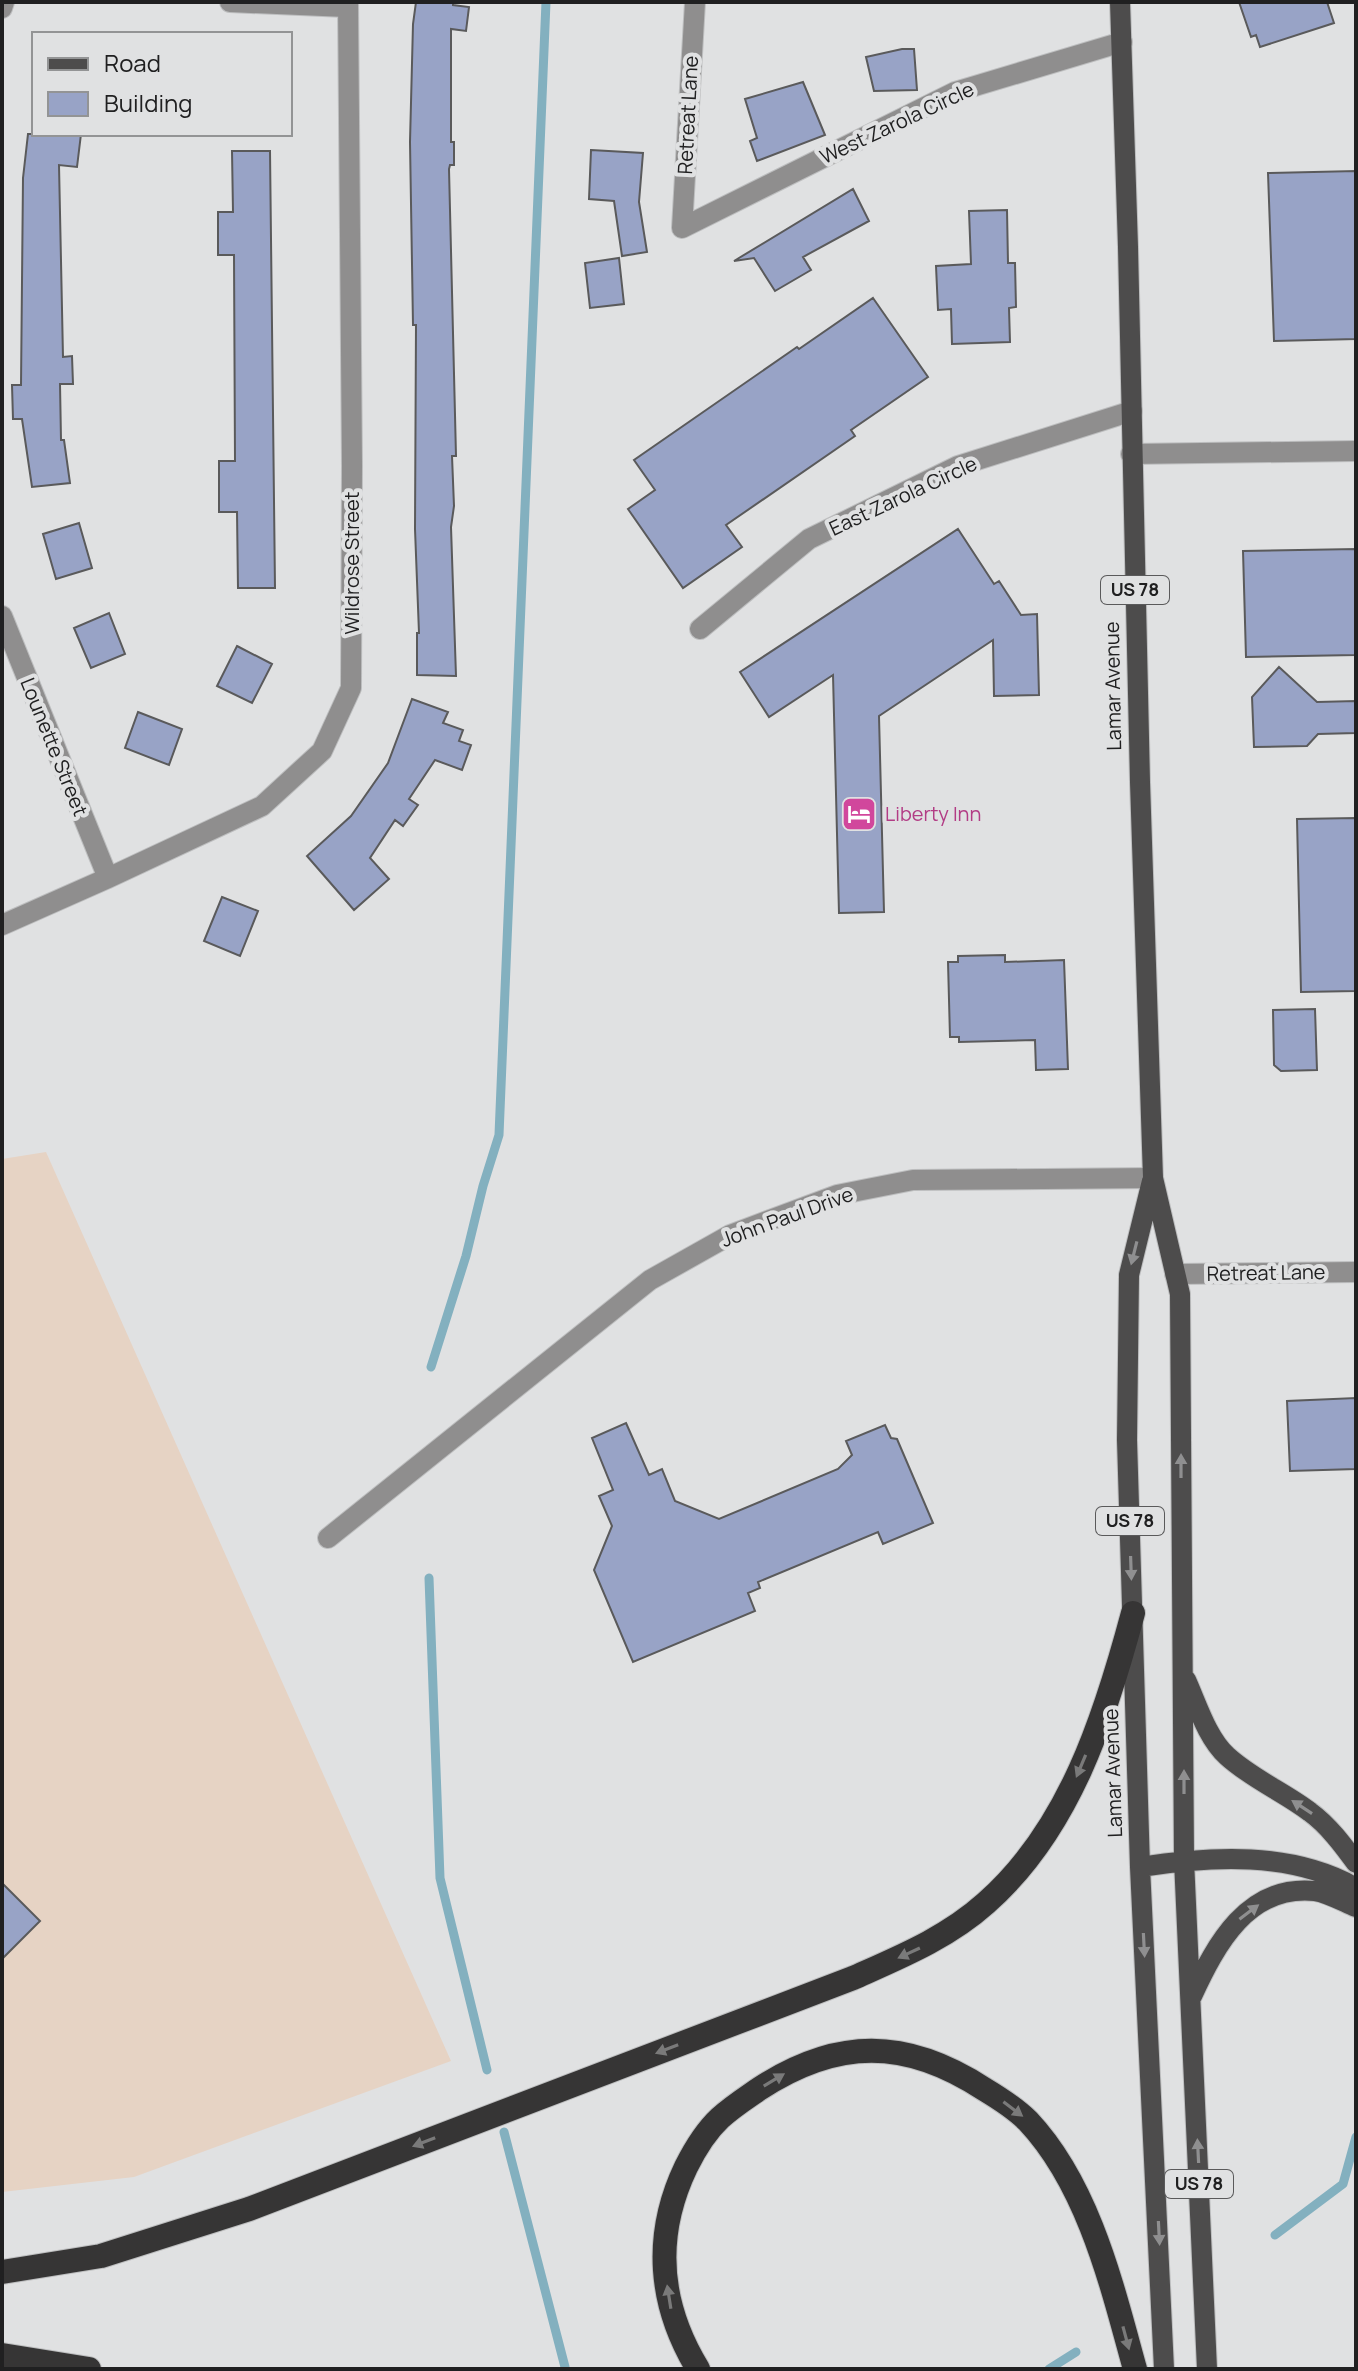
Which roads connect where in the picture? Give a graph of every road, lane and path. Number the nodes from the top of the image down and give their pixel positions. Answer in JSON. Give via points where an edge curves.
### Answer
{"nodes":[{"id":1,"x":4,"y":2,"type":"edge"},
{"id":2,"x":230,"y":2,"type":"edge"},
{"id":3,"x":695,"y":2,"type":"edge"},
{"id":4,"x":1120,"y":2,"type":"edge"},
{"id":5,"x":347,"y":5,"type":"edge"},
{"id":6,"x":2,"y":8,"type":"edge"},
{"id":7,"x":1122,"y":42,"type":"junction"},
{"id":8,"x":682,"y":228,"type":"joint"},
{"id":9,"x":1132,"y":411,"type":"junction"},
{"id":10,"x":1356,"y":451,"type":"edge"},
{"id":11,"x":1131,"y":454,"type":"junction"},
{"id":12,"x":2,"y":616,"type":"edge"},
{"id":13,"x":700,"y":629,"type":"dead end"},
{"id":14,"x":108,"y":878,"type":"junction"},
{"id":15,"x":2,"y":925,"type":"edge"},
{"id":16,"x":1153,"y":1178,"type":"junction"},
{"id":17,"x":1356,"y":1272,"type":"edge"},
{"id":18,"x":1175,"y":1274,"type":"junction"},
{"id":19,"x":328,"y":1538,"type":"dead end"},
{"id":20,"x":1133,"y":1613,"type":"junction"},
{"id":21,"x":1183,"y":1674,"type":"junction"},
{"id":22,"x":1184,"y":1860,"type":"junction"},
{"id":23,"x":1356,"y":1863,"type":"edge"},
{"id":24,"x":1140,"y":1867,"type":"junction"},
{"id":25,"x":1356,"y":1888,"type":"edge"},
{"id":26,"x":1356,"y":1907,"type":"edge"},
{"id":27,"x":1191,"y":1999,"type":"junction"},
{"id":28,"x":2,"y":2272,"type":"edge"},
{"id":29,"x":2,"y":2358,"type":"edge"},
{"id":30,"x":39,"y":2369,"type":"edge"},
{"id":31,"x":89,"y":2369,"type":"edge"},
{"id":32,"x":698,"y":2369,"type":"edge"},
{"id":33,"x":1135,"y":2369,"type":"edge"},
{"id":34,"x":1164,"y":2369,"type":"edge"},
{"id":35,"x":1207,"y":2369,"type":"edge"}],
"edges":[{"from":1,"to":6,"type":"street"},
{"from":2,"to":5,"type":"street"},
{"from":3,"to":8,"type":"street","name":"Retreat Lane"},
{"from":4,"to":7,"type":"main road","name":"Lamar Avenue","number":"US 78"},
{"from":5,"to":14,"type":"street","name":"Wildrose Street","via":[[351,688],[322,751],[262,806]]},
{"from":7,"to":8,"type":"street","name":"West Zarola Circle","via":[[955,92]]},
{"from":7,"to":9,"type":"main road","name":"Lamar Avenue","number":"US 78"},
{"from":9,"to":11,"type":"main road","name":"Lamar Avenue","number":"US 78"},
{"from":9,"to":13,"type":"street","name":"East Zarola Circle","via":[[958,466],[809,539]]},
{"from":10,"to":11,"type":"street"},
{"from":11,"to":16,"type":"main road","name":"Lamar Avenue","number":"US 78"},
{"from":12,"to":14,"type":"street","name":"Lounette Street"},
{"from":14,"to":15,"type":"street","name":"Wildrose Street"},
{"from":16,"to":18,"type":"main road","name":"Lamar Avenue","number":"US 78"},
{"from":16,"to":19,"type":"street","name":"John Paul Drive","via":[[913,1180],[837,1195],[730,1235],[650,1280]]},
{"from":16,"to":20,"type":"main road","name":"Lamar Avenue","number":"US 78","one_way":true,"via":[[1129,1275]]},
{"from":17,"to":18,"type":"street","name":"Retreat Lane"},
{"from":21,"to":18,"type":"main road","name":"Lamar Avenue","number":"US 78","one_way":true,"via":[[1180,1294]]},
{"from":20,"to":24,"type":"main road","name":"Lamar Avenue","number":"US 78"},
{"from":20,"to":28,"type":"highway","one_way":true,"via":[[1094,1735],[1051,1827],[984,1905],[916,1950],[249,2209],[101,2256]]},
{"from":22,"to":21,"type":"main road","name":"Lamar Avenue","number":"US 78","one_way":true},
{"from":23,"to":21,"type":"main road","one_way":true,"via":[[1312,1813],[1225,1755]]},
{"from":22,"to":24,"type":"main road"},
{"from":22,"to":25,"type":"main road","via":[[1308,1866]]},
{"from":22,"to":27,"type":"main road","name":"Lamar Avenue","number":"US 78"},
{"from":24,"to":34,"type":"main road","name":"Lamar Avenue","number":"US 78","one_way":true},
{"from":27,"to":26,"type":"main road","one_way":true,"via":[[1212,1954],[1253,1907],[1282,1894],[1317,1891]]},
{"from":35,"to":27,"type":"main road","name":"Lamar Avenue","number":"US 78","one_way":true},
{"from":29,"to":30,"type":"highway"},
{"from":29,"to":31,"type":"highway"},
{"from":32,"to":33,"type":"highway","one_way":true,"via":[[670,2309],[665,2269],[666,2225],[679,2183],[697,2145],[742,2101],[814,2059],[848,2051],[891,2051],[929,2060],[965,2077],[1026,2119],[1083,2210]]}]}
